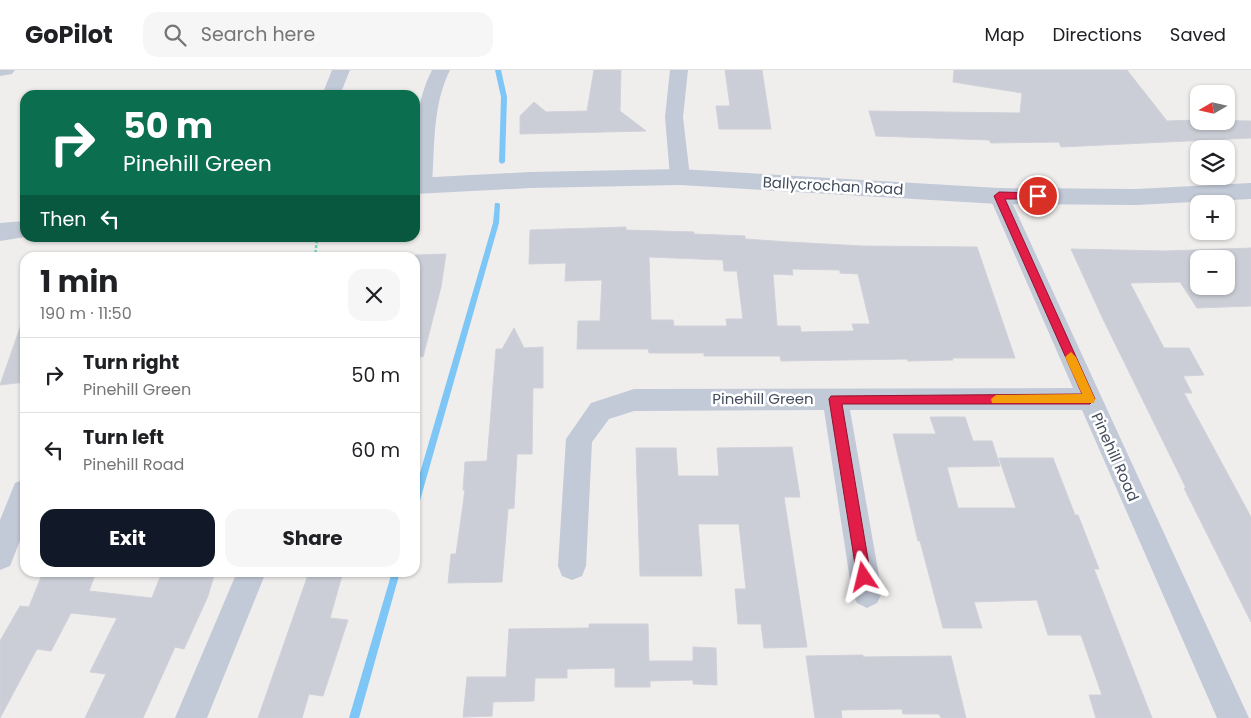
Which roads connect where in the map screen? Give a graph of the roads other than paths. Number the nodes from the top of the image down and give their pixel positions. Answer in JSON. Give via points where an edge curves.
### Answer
{"nodes":[{"id":1,"x":6,"y":70,"type":"edge"},
{"id":2,"x":342,"y":70,"type":"edge"},
{"id":3,"x":441,"y":70,"type":"edge"},
{"id":4,"x":679,"y":70,"type":"edge"},
{"id":5,"x":0,"y":71,"type":"edge"},
{"id":6,"x":332,"y":90,"type":"edge"},
{"id":7,"x":420,"y":171,"type":"edge"},
{"id":8,"x":680,"y":177,"type":"junction"},
{"id":9,"x":420,"y":186,"type":"edge"},
{"id":10,"x":1251,"y":191,"type":"edge"},
{"id":11,"x":999,"y":196,"type":"junction"},
{"id":12,"x":20,"y":230,"type":"edge"},
{"id":13,"x":0,"y":232,"type":"edge"},
{"id":14,"x":835,"y":399,"type":"junction"},
{"id":15,"x":1090,"y":399,"type":"junction"},
{"id":16,"x":20,"y":505,"type":"edge"},
{"id":17,"x":0,"y":556,"type":"edge"},
{"id":18,"x":572,"y":566,"type":"dead end"},
{"id":19,"x":250,"y":577,"type":"edge"},
{"id":20,"x":867,"y":593,"type":"dead end"},
{"id":21,"x":191,"y":718,"type":"edge"},
{"id":22,"x":1233,"y":718,"type":"edge"}],
"edges":[{"from":1,"to":5,"type":"street"},
{"from":2,"to":6,"type":"street"},
{"from":3,"to":7,"type":"street","via":[[428,109]]},
{"from":4,"to":8,"type":"street","via":[[674,117]]},
{"from":8,"to":9,"type":"street","name":"Ballycrochan Road"},
{"from":8,"to":11,"type":"street","name":"Ballycrochan Road"},
{"from":10,"to":11,"type":"street","name":"Ballycrochan Road","via":[[1136,197]]},
{"from":11,"to":15,"type":"street","name":"Pinehill Road"},
{"from":12,"to":13,"type":"street"},
{"from":14,"to":15,"type":"street","name":"Pinehill Green"},
{"from":14,"to":18,"type":"street","name":"Pinehill Green","via":[[634,400],[600,411],[579,439]]},
{"from":14,"to":20,"type":"street"},
{"from":15,"to":22,"type":"street","name":"Pinehill Road"},
{"from":16,"to":17,"type":"street"},
{"from":19,"to":21,"type":"street"}]}
